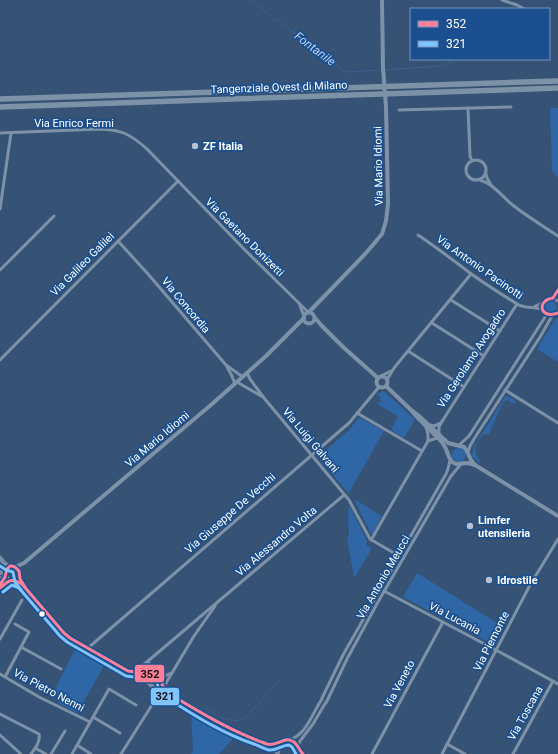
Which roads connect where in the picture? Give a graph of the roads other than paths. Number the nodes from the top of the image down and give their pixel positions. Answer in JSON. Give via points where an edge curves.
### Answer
{"nodes":[{"id":1,"x":382,"y":0,"type":"edge"},
{"id":2,"x":502,"y":0,"type":"edge"},
{"id":3,"x":520,"y":0,"type":"edge"},
{"id":4,"x":508,"y":1,"type":"edge"},
{"id":5,"x":517,"y":5,"type":"junction"},
{"id":6,"x":522,"y":8,"type":"edge"},
{"id":7,"x":558,"y":81,"type":"edge"},
{"id":8,"x":558,"y":88,"type":"edge"},
{"id":9,"x":0,"y":99,"type":"edge"},
{"id":10,"x":0,"y":106,"type":"edge"},
{"id":11,"x":511,"y":107,"type":"dead end"},
{"id":12,"x":468,"y":108,"type":"junction"},
{"id":13,"x":399,"y":110,"type":"dead end"},
{"id":14,"x":11,"y":132,"type":"junction"},
{"id":15,"x":0,"y":133,"type":"edge"},
{"id":16,"x":472,"y":161,"type":"junction"},
{"id":17,"x":486,"y":173,"type":"junction"},
{"id":18,"x":480,"y":180,"type":"junction"},
{"id":19,"x":178,"y":181,"type":"junction"},
{"id":20,"x":492,"y":186,"type":"junction"},
{"id":21,"x":0,"y":209,"type":"edge"},
{"id":22,"x":54,"y":216,"type":"dead end"},
{"id":23,"x":418,"y":235,"type":"dead end"},
{"id":24,"x":558,"y":236,"type":"edge"},
{"id":25,"x":118,"y":242,"type":"junction"},
{"id":26,"x":0,"y":270,"type":"edge"},
{"id":27,"x":471,"y":274,"type":"junction"},
{"id":28,"x":558,"y":290,"type":"edge"},
{"id":29,"x":553,"y":298,"type":"junction"},
{"id":30,"x":451,"y":300,"type":"junction"},
{"id":31,"x":558,"y":301,"type":"edge"},
{"id":32,"x":543,"y":303,"type":"junction"},
{"id":33,"x":517,"y":304,"type":"junction"},
{"id":34,"x":316,"y":306,"type":"junction"},
{"id":35,"x":534,"y":307,"type":"junction"},
{"id":36,"x":543,"y":310,"type":"junction"},
{"id":37,"x":558,"y":313,"type":"edge"},
{"id":38,"x":547,"y":314,"type":"junction"},
{"id":39,"x":306,"y":316,"type":"junction"},
{"id":40,"x":315,"y":316,"type":"junction"},
{"id":41,"x":552,"y":316,"type":"junction"},
{"id":42,"x":312,"y":323,"type":"junction"},
{"id":43,"x":432,"y":323,"type":"junction"},
{"id":44,"x":321,"y":325,"type":"junction"},
{"id":45,"x":500,"y":331,"type":"junction"},
{"id":46,"x":408,"y":351,"type":"junction"},
{"id":47,"x":484,"y":356,"type":"junction"},
{"id":48,"x":1,"y":357,"type":"edge"},
{"id":49,"x":226,"y":365,"type":"junction"},
{"id":50,"x":394,"y":368,"type":"junction"},
{"id":51,"x":247,"y":373,"type":"junction"},
{"id":52,"x":243,"y":377,"type":"junction"},
{"id":53,"x":379,"y":377,"type":"junction"},
{"id":54,"x":236,"y":383,"type":"junction"},
{"id":55,"x":387,"y":384,"type":"junction"},
{"id":56,"x":379,"y":387,"type":"junction"},
{"id":57,"x":464,"y":387,"type":"junction"},
{"id":58,"x":505,"y":390,"type":"junction"},
{"id":59,"x":264,"y":398,"type":"junction"},
{"id":60,"x":410,"y":409,"type":"junction"},
{"id":61,"x":357,"y":413,"type":"junction"},
{"id":62,"x":441,"y":422,"type":"junction"},
{"id":63,"x":558,"y":423,"type":"edge"},
{"id":64,"x":424,"y":425,"type":"junction"},
{"id":65,"x":430,"y":425,"type":"junction"},
{"id":66,"x":438,"y":436,"type":"junction"},
{"id":67,"x":428,"y":441,"type":"junction"},
{"id":68,"x":457,"y":445,"type":"junction"},
{"id":69,"x":422,"y":451,"type":"junction"},
{"id":70,"x":468,"y":452,"type":"junction"},
{"id":71,"x":448,"y":454,"type":"junction"},
{"id":72,"x":312,"y":455,"type":"junction"},
{"id":73,"x":450,"y":460,"type":"junction"},
{"id":74,"x":461,"y":464,"type":"junction"},
{"id":75,"x":475,"y":465,"type":"junction"},
{"id":76,"x":344,"y":495,"type":"junction"},
{"id":77,"x":558,"y":516,"type":"edge"},
{"id":78,"x":558,"y":539,"type":"edge"},
{"id":79,"x":371,"y":540,"type":"junction"},
{"id":80,"x":399,"y":556,"type":"junction"},
{"id":81,"x":0,"y":558,"type":"edge"},
{"id":82,"x":24,"y":563,"type":"junction"},
{"id":83,"x":6,"y":573,"type":"edge"},
{"id":84,"x":18,"y":576,"type":"junction"},
{"id":85,"x":0,"y":585,"type":"edge"},
{"id":86,"x":0,"y":588,"type":"edge"},
{"id":87,"x":384,"y":591,"type":"junction"},
{"id":88,"x":22,"y":600,"type":"dead end"},
{"id":89,"x":218,"y":601,"type":"junction"},
{"id":90,"x":443,"y":622,"type":"junction"},
{"id":91,"x":15,"y":624,"type":"dead end"},
{"id":92,"x":0,"y":639,"type":"edge"},
{"id":93,"x":21,"y":646,"type":"junction"},
{"id":94,"x":88,"y":648,"type":"junction"},
{"id":95,"x":496,"y":650,"type":"junction"},
{"id":96,"x":152,"y":659,"type":"junction"},
{"id":97,"x":61,"y":669,"type":"dead end"},
{"id":98,"x":128,"y":671,"type":"junction"},
{"id":99,"x":135,"y":672,"type":"junction"},
{"id":100,"x":0,"y":674,"type":"edge"},
{"id":101,"x":172,"y":674,"type":"junction"},
{"id":102,"x":156,"y":675,"type":"junction"},
{"id":103,"x":5,"y":677,"type":"junction"},
{"id":104,"x":553,"y":681,"type":"junction"},
{"id":105,"x":150,"y":683,"type":"junction"},
{"id":106,"x":558,"y":684,"type":"edge"},
{"id":107,"x":160,"y":687,"type":"junction"},
{"id":108,"x":157,"y":697,"type":"junction"},
{"id":109,"x":322,"y":698,"type":"junction"},
{"id":110,"x":326,"y":703,"type":"junction"},
{"id":111,"x":136,"y":705,"type":"dead end"},
{"id":112,"x":0,"y":714,"type":"edge"},
{"id":113,"x":93,"y":717,"type":"junction"},
{"id":114,"x":90,"y":722,"type":"junction"},
{"id":115,"x":65,"y":730,"type":"dead end"},
{"id":116,"x":120,"y":733,"type":"dead end"},
{"id":117,"x":0,"y":735,"type":"edge"},
{"id":118,"x":289,"y":740,"type":"junction"},
{"id":119,"x":280,"y":743,"type":"junction"},
{"id":120,"x":447,"y":744,"type":"junction"},
{"id":121,"x":271,"y":745,"type":"junction"},
{"id":122,"x":77,"y":746,"type":"junction"},
{"id":123,"x":35,"y":748,"type":"junction"},
{"id":124,"x":298,"y":748,"type":"junction"},
{"id":125,"x":278,"y":753,"type":"edge"},
{"id":126,"x":21,"y":754,"type":"edge"},
{"id":127,"x":30,"y":754,"type":"edge"},
{"id":128,"x":46,"y":754,"type":"edge"},
{"id":129,"x":51,"y":754,"type":"edge"},
{"id":130,"x":72,"y":754,"type":"edge"},
{"id":131,"x":91,"y":754,"type":"edge"},
{"id":132,"x":121,"y":754,"type":"edge"},
{"id":133,"x":297,"y":754,"type":"edge"},
{"id":134,"x":303,"y":754,"type":"edge"},
{"id":135,"x":372,"y":754,"type":"edge"},
{"id":136,"x":442,"y":754,"type":"edge"},
{"id":137,"x":466,"y":754,"type":"edge"},
{"id":138,"x":513,"y":754,"type":"edge"}],
"edges":[{"from":1,"to":34,"type":"street","name":"Via Mario Idiomi","bridge":true,"via":[[388,204],[386,221],[382,234]]},
{"from":2,"to":4,"type":"street"},
{"from":3,"to":5,"type":"street"},
{"from":4,"to":5,"type":"street"},
{"from":5,"to":6,"type":"street"},
{"from":7,"to":9,"type":"highway","name":"Tangenziale Ovest di Milano"},
{"from":8,"to":10,"type":"highway","name":"Tangenziale Ovest di Milano"},
{"from":11,"to":12,"type":"street"},
{"from":12,"to":13,"type":"street"},
{"from":12,"to":16,"type":"street"},
{"from":14,"to":15,"type":"street","name":"Via Enrico Fermi"},
{"from":14,"to":19,"type":"street","name":"Via Enrico Fermi","via":[[100,129],[122,132],[142,144]]},
{"from":14,"to":21,"type":"street"},
{"from":16,"to":17,"type":"street","via":[[478,160],[484,164]]},
{"from":16,"to":18,"type":"street","via":[[466,168],[467,176],[472,180]]},
{"from":17,"to":18,"type":"street"},
{"from":17,"to":20,"type":"street"},
{"from":18,"to":20,"type":"street"},
{"from":19,"to":25,"type":"street","name":"Via Galileo Galilei"},
{"from":19,"to":39,"type":"street","name":"Via Gaetano Donizetti","via":[[300,305]]},
{"from":20,"to":24,"type":"street","via":[[515,207]]},
{"from":22,"to":26,"type":"street"},
{"from":23,"to":27,"type":"street","name":"Via Antonio Pacinotti"},
{"from":25,"to":48,"type":"street","name":"Via Galileo Galilei"},
{"from":25,"to":49,"type":"street","name":"Via Concordia"},
{"from":27,"to":30,"type":"street"},
{"from":27,"to":33,"type":"street","name":"Via Antonio Pacinotti"},
{"from":28,"to":29,"type":"street"},
{"from":29,"to":31,"type":"street"},
{"from":29,"to":32,"type":"street","name":"Via Antonio Pacinotti"},
{"from":30,"to":43,"type":"street"},
{"from":30,"to":45,"type":"street"},
{"from":32,"to":35,"type":"street","name":"Via Antonio Pacinotti"},
{"from":32,"to":36,"type":"street"},
{"from":33,"to":35,"type":"street","name":"Via Antonio Pacinotti","via":[[527,308]]},
{"from":33,"to":45,"type":"street","name":"Via Gerolamo Avogadro"},
{"from":34,"to":39,"type":"street","name":"Via Mario Idiomi"},
{"from":34,"to":40,"type":"street"},
{"from":35,"to":36,"type":"street","name":"Via Antonio Pacinotti"},
{"from":36,"to":38,"type":"street"},
{"from":37,"to":41,"type":"street"},
{"from":38,"to":41,"type":"street"},
{"from":38,"to":68,"type":"street","via":[[469,436]]},
{"from":39,"to":40,"type":"street","via":[[312,313]]},
{"from":39,"to":42,"type":"street","via":[[309,324]]},
{"from":39,"to":51,"type":"street","name":"Via Mario Idiomi"},
{"from":40,"to":42,"type":"street"},
{"from":40,"to":44,"type":"street"},
{"from":41,"to":58,"type":"street"},
{"from":42,"to":44,"type":"street"},
{"from":43,"to":46,"type":"street"},
{"from":43,"to":47,"type":"street"},
{"from":44,"to":53,"type":"street"},
{"from":45,"to":47,"type":"street","name":"Via Gerolamo Avogadro"},
{"from":46,"to":50,"type":"street"},
{"from":46,"to":57,"type":"street"},
{"from":47,"to":57,"type":"street","name":"Via Gerolamo Avogadro"},
{"from":49,"to":52,"type":"street","name":"Via Concordia"},
{"from":49,"to":54,"type":"street"},
{"from":50,"to":53,"type":"street"},
{"from":50,"to":55,"type":"street"},
{"from":51,"to":52,"type":"street","name":"Via Mario Idiomi"},
{"from":51,"to":59,"type":"street","name":"Via Luigi Galvani"},
{"from":52,"to":54,"type":"street","name":"Via Mario Idiomi"},
{"from":53,"to":55,"type":"street","via":[[386,378]]},
{"from":53,"to":56,"type":"street","via":[[376,382]]},
{"from":54,"to":59,"type":"street","name":"Via Luigi Galvani"},
{"from":54,"to":82,"type":"street","name":"Via Mario Idiomi"},
{"from":55,"to":56,"type":"street"},
{"from":55,"to":60,"type":"street"},
{"from":56,"to":61,"type":"street","name":"Via Giuseppe De Vecchi"},
{"from":57,"to":62,"type":"street","name":"Via Gerolamo Avogadro"},
{"from":58,"to":63,"type":"street"},
{"from":58,"to":70,"type":"street"},
{"from":59,"to":72,"type":"street","name":"Via Luigi Galvani"},
{"from":60,"to":64,"type":"street"},
{"from":60,"to":65,"type":"street"},
{"from":61,"to":69,"type":"street"},
{"from":61,"to":72,"type":"street","name":"Via Giuseppe De Vecchi","via":[[349,424]]},
{"from":62,"to":65,"type":"street","name":"Via Gerolamo Avogadro"},
{"from":62,"to":66,"type":"street","name":"Via Gerolamo Avogadro"},
{"from":64,"to":66,"type":"street"},
{"from":64,"to":67,"type":"street"},
{"from":65,"to":66,"type":"street"},
{"from":66,"to":67,"type":"street"},
{"from":66,"to":68,"type":"street","via":[[448,443]]},
{"from":66,"to":71,"type":"street"},
{"from":67,"to":69,"type":"street"},
{"from":68,"to":70,"type":"street","via":[[464,447]]},
{"from":68,"to":71,"type":"street","via":[[450,449]]},
{"from":69,"to":79,"type":"street"},
{"from":70,"to":74,"type":"street","via":[[466,460]]},
{"from":70,"to":75,"type":"street"},
{"from":71,"to":73,"type":"street"},
{"from":72,"to":76,"type":"street","name":"Via Luigi Galvani"},
{"from":72,"to":94,"type":"street","name":"Via Giuseppe De Vecchi"},
{"from":73,"to":74,"type":"street"},
{"from":73,"to":80,"type":"street","name":"Via Antonio Meucci","via":[[446,474]]},
{"from":74,"to":75,"type":"street"},
{"from":74,"to":87,"type":"street","name":"Via Antonio Meucci","via":[[451,476]]},
{"from":75,"to":77,"type":"street"},
{"from":76,"to":79,"type":"street","name":"Via Luigi Galvani"},
{"from":76,"to":89,"type":"street","name":"Via Alessandro Volta"},
{"from":78,"to":95,"type":"street","name":"Via Piemonte","via":[[530,585]]},
{"from":79,"to":80,"type":"street"},
{"from":80,"to":109,"type":"street","name":"Via Antonio Meucci","via":[[343,655]]},
{"from":81,"to":83,"type":"main road"},
{"from":82,"to":83,"type":"street","name":"Via Mario Idiomi"},
{"from":82,"to":84,"type":"street","name":"Via Mario Idiomi"},
{"from":83,"to":84,"type":"main road"},
{"from":83,"to":84,"type":"main road","via":[[17,568]]},
{"from":83,"to":85,"type":"street"},
{"from":83,"to":86,"type":"street"},
{"from":84,"to":94,"type":"main road","via":[[66,636]]},
{"from":87,"to":90,"type":"street","name":"Via Lucania"},
{"from":87,"to":110,"type":"street","name":"Via Antonio Meucci"},
{"from":88,"to":92,"type":"street"},
{"from":89,"to":96,"type":"street","name":"Via Alessandro Volta"},
{"from":89,"to":101,"type":"street","name":"Via Alessandro Volta"},
{"from":90,"to":95,"type":"street","name":"Via Lucania"},
{"from":90,"to":135,"type":"street","name":"Via Veneto"},
{"from":91,"to":93,"type":"street","via":[[29,632]]},
{"from":93,"to":97,"type":"street"},
{"from":93,"to":103,"type":"street"},
{"from":94,"to":98,"type":"main road"},
{"from":95,"to":104,"type":"street","name":"Via Lucania"},
{"from":95,"to":120,"type":"street","name":"Via Piemonte"},
{"from":96,"to":99,"type":"street","name":"Via Alessandro Volta"},
{"from":96,"to":102,"type":"street","via":[[147,667],[149,672]]},
{"from":98,"to":99,"type":"main road"},
{"from":98,"to":105,"type":"main road"},
{"from":99,"to":102,"type":"main road"},
{"from":100,"to":103,"type":"street","name":"Via Pietro Nenni"},
{"from":101,"to":102,"type":"street"},
{"from":101,"to":107,"type":"street","name":"Via Alessandro Volta"},
{"from":102,"to":105,"type":"main road","via":[[151,677]]},
{"from":102,"to":107,"type":"main road","via":[[163,680]]},
{"from":103,"to":114,"type":"street","name":"Via Pietro Nenni"},
{"from":104,"to":106,"type":"street","name":"Via Lucania"},
{"from":104,"to":138,"type":"street","name":"Via Toscana"},
{"from":105,"to":107,"type":"main road","via":[[151,686]]},
{"from":107,"to":108,"type":"street","name":"Via Alessandro Volta"},
{"from":107,"to":108,"type":"street"},
{"from":107,"to":121,"type":"main road","via":[[238,733]]},
{"from":108,"to":132,"type":"street","name":"Via Alessandro Volta"},
{"from":109,"to":110,"type":"street"},
{"from":109,"to":118,"type":"street","name":"Via Antonio Meucci","via":[[308,724],[297,737]]},
{"from":110,"to":124,"type":"street","name":"Via Antonio Meucci"},
{"from":111,"to":113,"type":"street","via":[[109,689]]},
{"from":112,"to":123,"type":"street","via":[[39,734],[40,738]]},
{"from":113,"to":114,"type":"street"},
{"from":113,"to":116,"type":"street"},
{"from":114,"to":122,"type":"street"},
{"from":115,"to":129,"type":"street"},
{"from":117,"to":126,"type":"street"},
{"from":118,"to":119,"type":"main road"},
{"from":118,"to":124,"type":"main road"},
{"from":119,"to":121,"type":"main road"},
{"from":119,"to":125,"type":"main road"},
{"from":120,"to":136,"type":"street","name":"Via Piemonte"},
{"from":120,"to":137,"type":"street"},
{"from":121,"to":125,"type":"main road"},
{"from":122,"to":130,"type":"street"},
{"from":122,"to":131,"type":"street"},
{"from":123,"to":127,"type":"street"},
{"from":123,"to":128,"type":"street"},
{"from":124,"to":133,"type":"main road"},
{"from":124,"to":134,"type":"main road"}]}
